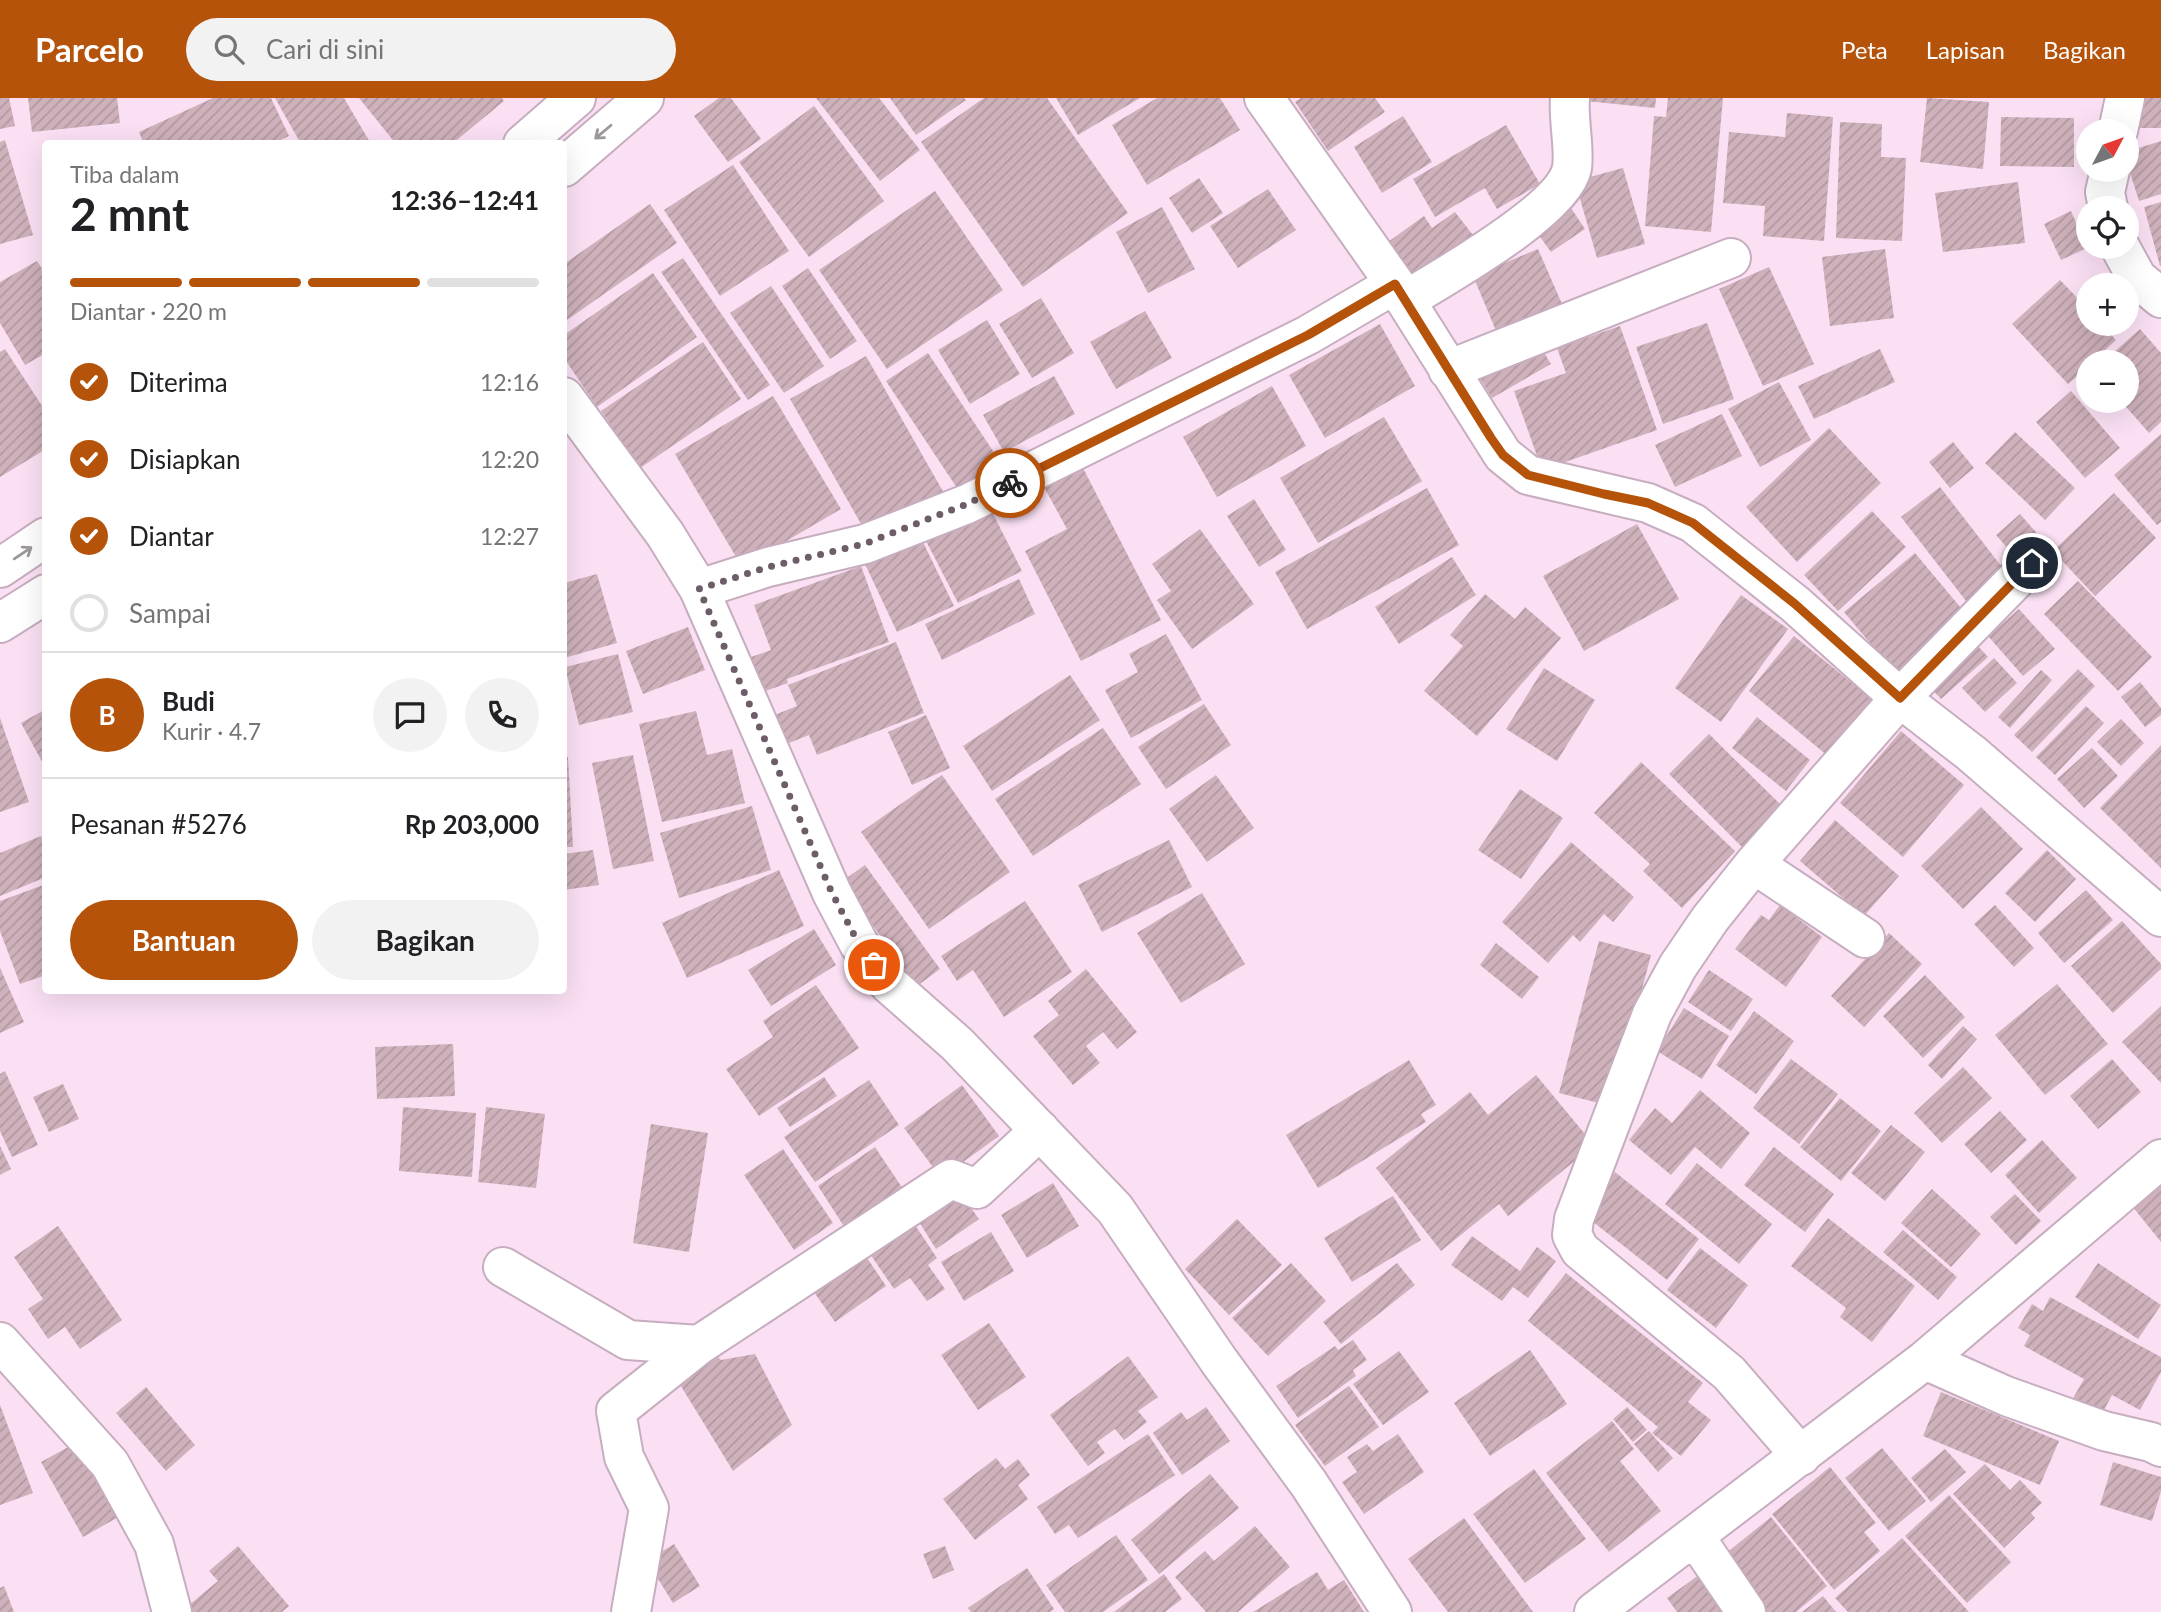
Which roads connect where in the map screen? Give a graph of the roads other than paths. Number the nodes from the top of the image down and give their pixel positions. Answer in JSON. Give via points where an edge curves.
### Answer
{"nodes":[{"id":1,"x":576,"y":98,"type":"edge"},
{"id":2,"x":644,"y":98,"type":"edge"},
{"id":3,"x":1570,"y":98,"type":"edge"},
{"id":4,"x":2125,"y":98,"type":"edge"},
{"id":5,"x":1276,"y":105,"type":"edge"},
{"id":6,"x":2121,"y":119,"type":"edge"},
{"id":7,"x":528,"y":140,"type":"edge"},
{"id":8,"x":567,"y":164,"type":"edge"},
{"id":9,"x":1731,"y":258,"type":"dead end"},
{"id":10,"x":2127,"y":259,"type":"edge"},
{"id":11,"x":1401,"y":292,"type":"junction"},
{"id":12,"x":2161,"y":298,"type":"edge"},
{"id":13,"x":1448,"y":370,"type":"junction"},
{"id":14,"x":567,"y":401,"type":"edge"},
{"id":15,"x":42,"y":540,"type":"edge"},
{"id":16,"x":2032,"y":563,"type":"dead end"},
{"id":17,"x":0,"y":568,"type":"edge"},
{"id":18,"x":699,"y":589,"type":"junction"},
{"id":19,"x":42,"y":597,"type":"edge"},
{"id":20,"x":0,"y":624,"type":"edge"},
{"id":21,"x":1900,"y":698,"type":"junction"},
{"id":22,"x":1754,"y":864,"type":"junction"},
{"id":23,"x":2161,"y":917,"type":"edge"},
{"id":24,"x":1865,"y":938,"type":"dead end"},
{"id":25,"x":1040,"y":1130,"type":"junction"},
{"id":26,"x":2161,"y":1159,"type":"edge"},
{"id":27,"x":503,"y":1267,"type":"dead end"},
{"id":28,"x":0,"y":1342,"type":"edge"},
{"id":29,"x":699,"y":1345,"type":"junction"},
{"id":30,"x":1925,"y":1360,"type":"junction"},
{"id":31,"x":2161,"y":1447,"type":"edge"},
{"id":32,"x":1801,"y":1456,"type":"junction"},
{"id":33,"x":1695,"y":1537,"type":"junction"},
{"id":34,"x":172,"y":1612,"type":"edge"},
{"id":35,"x":631,"y":1612,"type":"edge"},
{"id":36,"x":1392,"y":1612,"type":"edge"},
{"id":37,"x":1594,"y":1612,"type":"edge"},
{"id":38,"x":1746,"y":1612,"type":"edge"}],
"edges":[{"from":1,"to":7,"type":"main road"},
{"from":2,"to":8,"type":"main road","one_way":true},
{"from":3,"to":11,"type":"main road","via":[[1572,168],[1552,201],[1506,237]]},
{"from":4,"to":6,"type":"main road"},
{"from":5,"to":11,"type":"main road"},
{"from":9,"to":13,"type":"main road"},
{"from":10,"to":12,"type":"main road","via":[[2137,278]]},
{"from":11,"to":13,"type":"main road"},
{"from":11,"to":18,"type":"main road","via":[[967,504],[864,544]]},
{"from":13,"to":21,"type":"main road","via":[[1503,455],[1528,475],[1648,503],[1693,523],[1795,604]]},
{"from":14,"to":18,"type":"main road","via":[[665,534]]},
{"from":17,"to":15,"type":"main road","one_way":true},
{"from":16,"to":21,"type":"main road"},
{"from":18,"to":25,"type":"main road","via":[[832,893],[859,944],[890,985]]},
{"from":19,"to":20,"type":"main road"},
{"from":21,"to":22,"type":"main road"},
{"from":21,"to":23,"type":"main road","via":[[1971,753]]},
{"from":22,"to":24,"type":"main road"},
{"from":22,"to":32,"type":"main road","via":[[1703,928],[1652,1014],[1574,1219],[1572,1235],[1601,1270],[1730,1373]]},
{"from":25,"to":29,"type":"main road","via":[[977,1189],[951,1179]]},
{"from":25,"to":36,"type":"main road","via":[[1115,1209],[1309,1484]]},
{"from":26,"to":30,"type":"main road"},
{"from":27,"to":29,"type":"main road","via":[[628,1340]]},
{"from":28,"to":34,"type":"main road","via":[[110,1464],[154,1544]]},
{"from":29,"to":35,"type":"main road","via":[[616,1411],[624,1457],[649,1508]]},
{"from":30,"to":31,"type":"main road","via":[[2006,1396]]},
{"from":30,"to":32,"type":"main road"},
{"from":32,"to":33,"type":"main road"},
{"from":33,"to":37,"type":"main road"},
{"from":33,"to":38,"type":"main road"}]}
